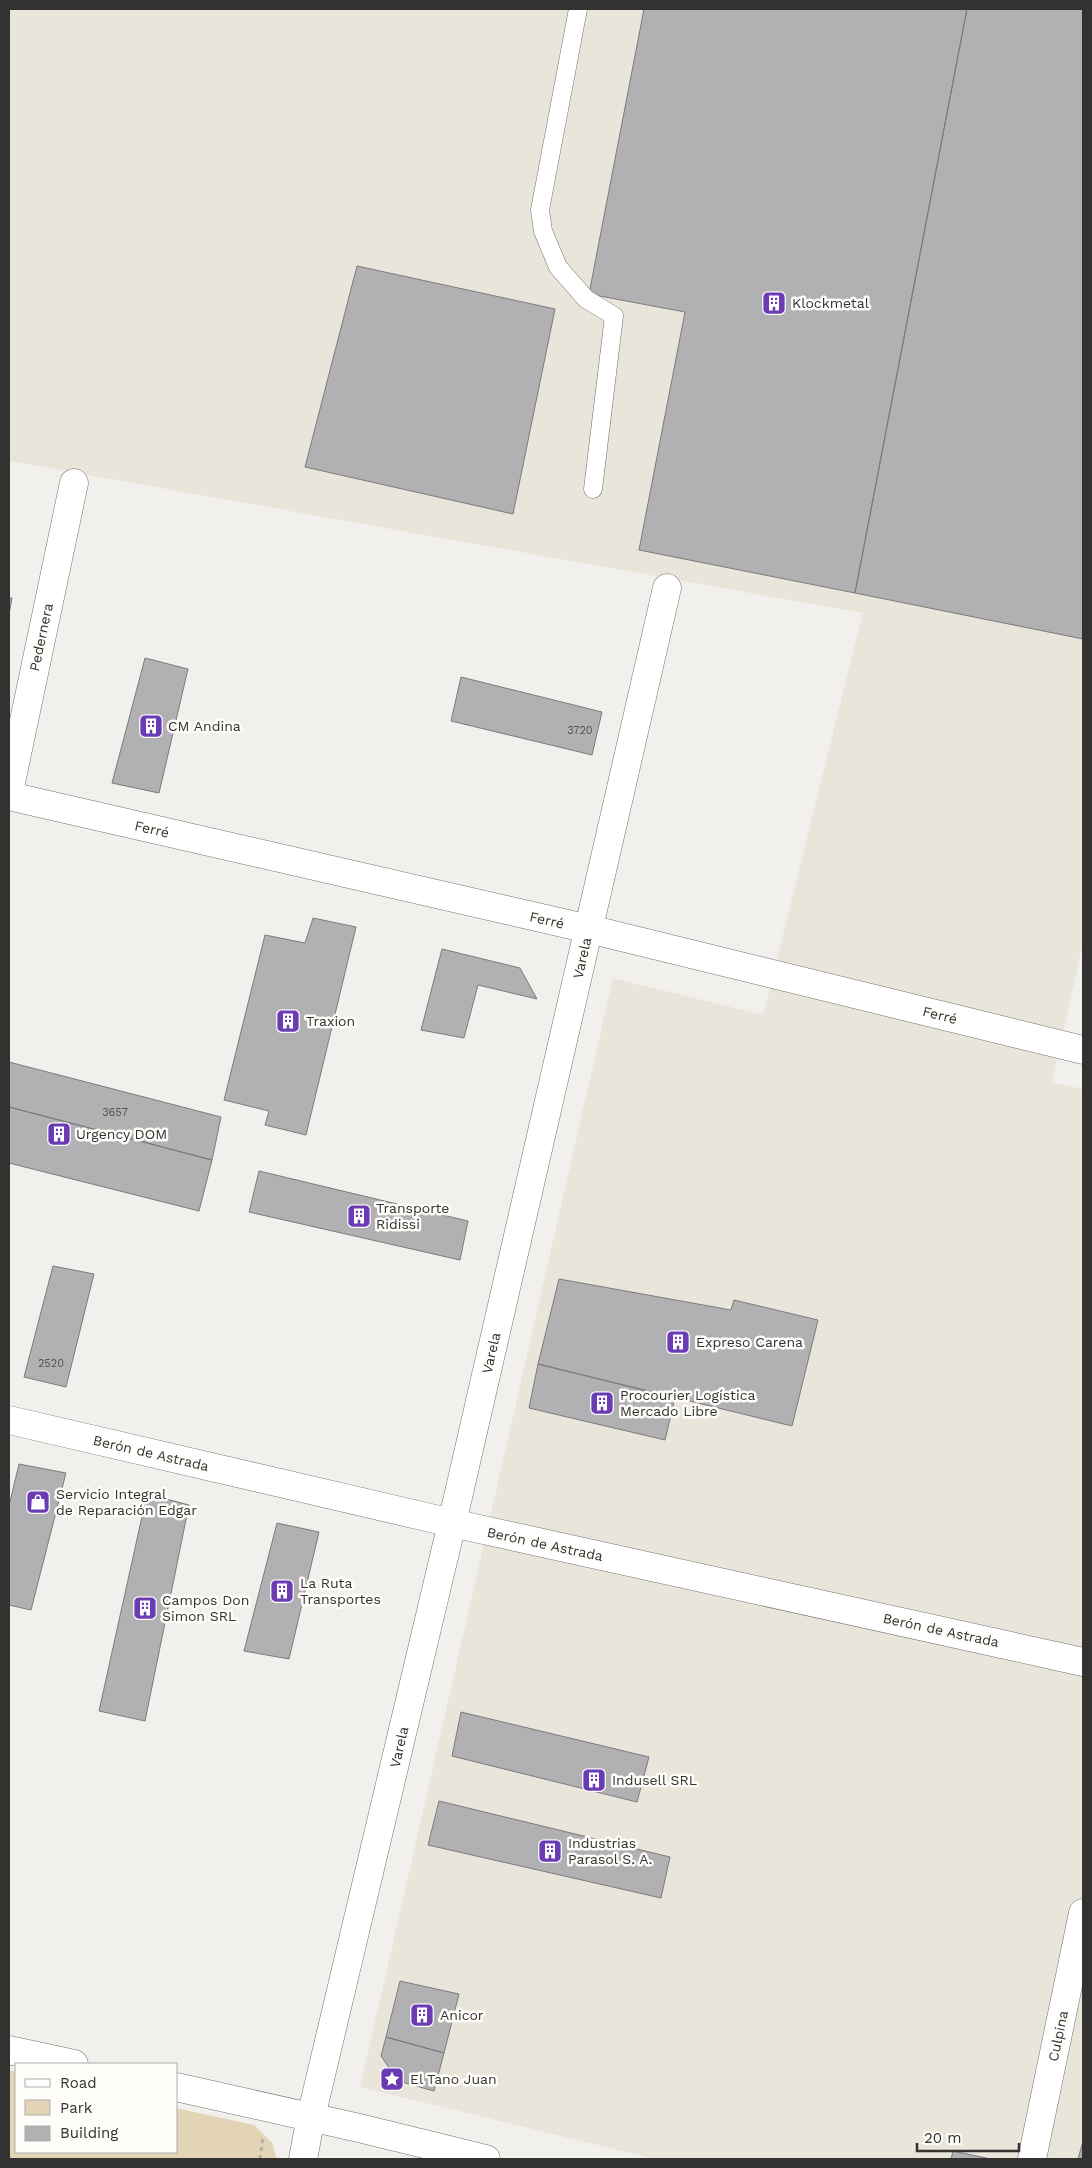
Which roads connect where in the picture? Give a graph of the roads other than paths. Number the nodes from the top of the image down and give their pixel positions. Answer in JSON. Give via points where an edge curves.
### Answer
{"nodes":[{"id":1,"x":578,"y":9,"type":"edge"},
{"id":2,"x":74,"y":482,"type":"dead end"},
{"id":3,"x":592,"y":490,"type":"dead end"},
{"id":4,"x":667,"y":588,"type":"dead end"},
{"id":5,"x":9,"y":794,"type":"edge"},
{"id":6,"x":589,"y":930,"type":"junction"},
{"id":7,"x":1083,"y":1050,"type":"edge"},
{"id":8,"x":9,"y":1420,"type":"edge"},
{"id":9,"x":452,"y":1523,"type":"junction"},
{"id":10,"x":1083,"y":1662,"type":"edge"},
{"id":11,"x":1083,"y":1913,"type":"edge"},
{"id":12,"x":9,"y":2050,"type":"edge"},
{"id":13,"x":69,"y":2063,"type":"edge"},
{"id":14,"x":178,"y":2087,"type":"edge"},
{"id":15,"x":311,"y":2117,"type":"junction"},
{"id":16,"x":303,"y":2159,"type":"edge"},
{"id":17,"x":486,"y":2159,"type":"edge"},
{"id":18,"x":1032,"y":2159,"type":"edge"}],
"edges":[{"from":1,"to":3,"type":"lane","via":[[540,210],[543,231],[558,267],[586,299],[614,316]]},
{"from":2,"to":5,"type":"street","name":"Pedernera"},
{"from":4,"to":6,"type":"street","name":"Varela"},
{"from":5,"to":6,"type":"street","name":"Ferré"},
{"from":6,"to":7,"type":"street","name":"Ferré"},
{"from":6,"to":9,"type":"street","name":"Varela"},
{"from":8,"to":9,"type":"street","name":"Berón de Astrada"},
{"from":9,"to":10,"type":"street","name":"Berón de Astrada"},
{"from":9,"to":15,"type":"street","name":"Varela"},
{"from":11,"to":18,"type":"street","name":"Culpina"},
{"from":12,"to":13,"type":"street"},
{"from":14,"to":15,"type":"street"},
{"from":15,"to":16,"type":"street","name":"Varela"},
{"from":15,"to":17,"type":"street"}]}
